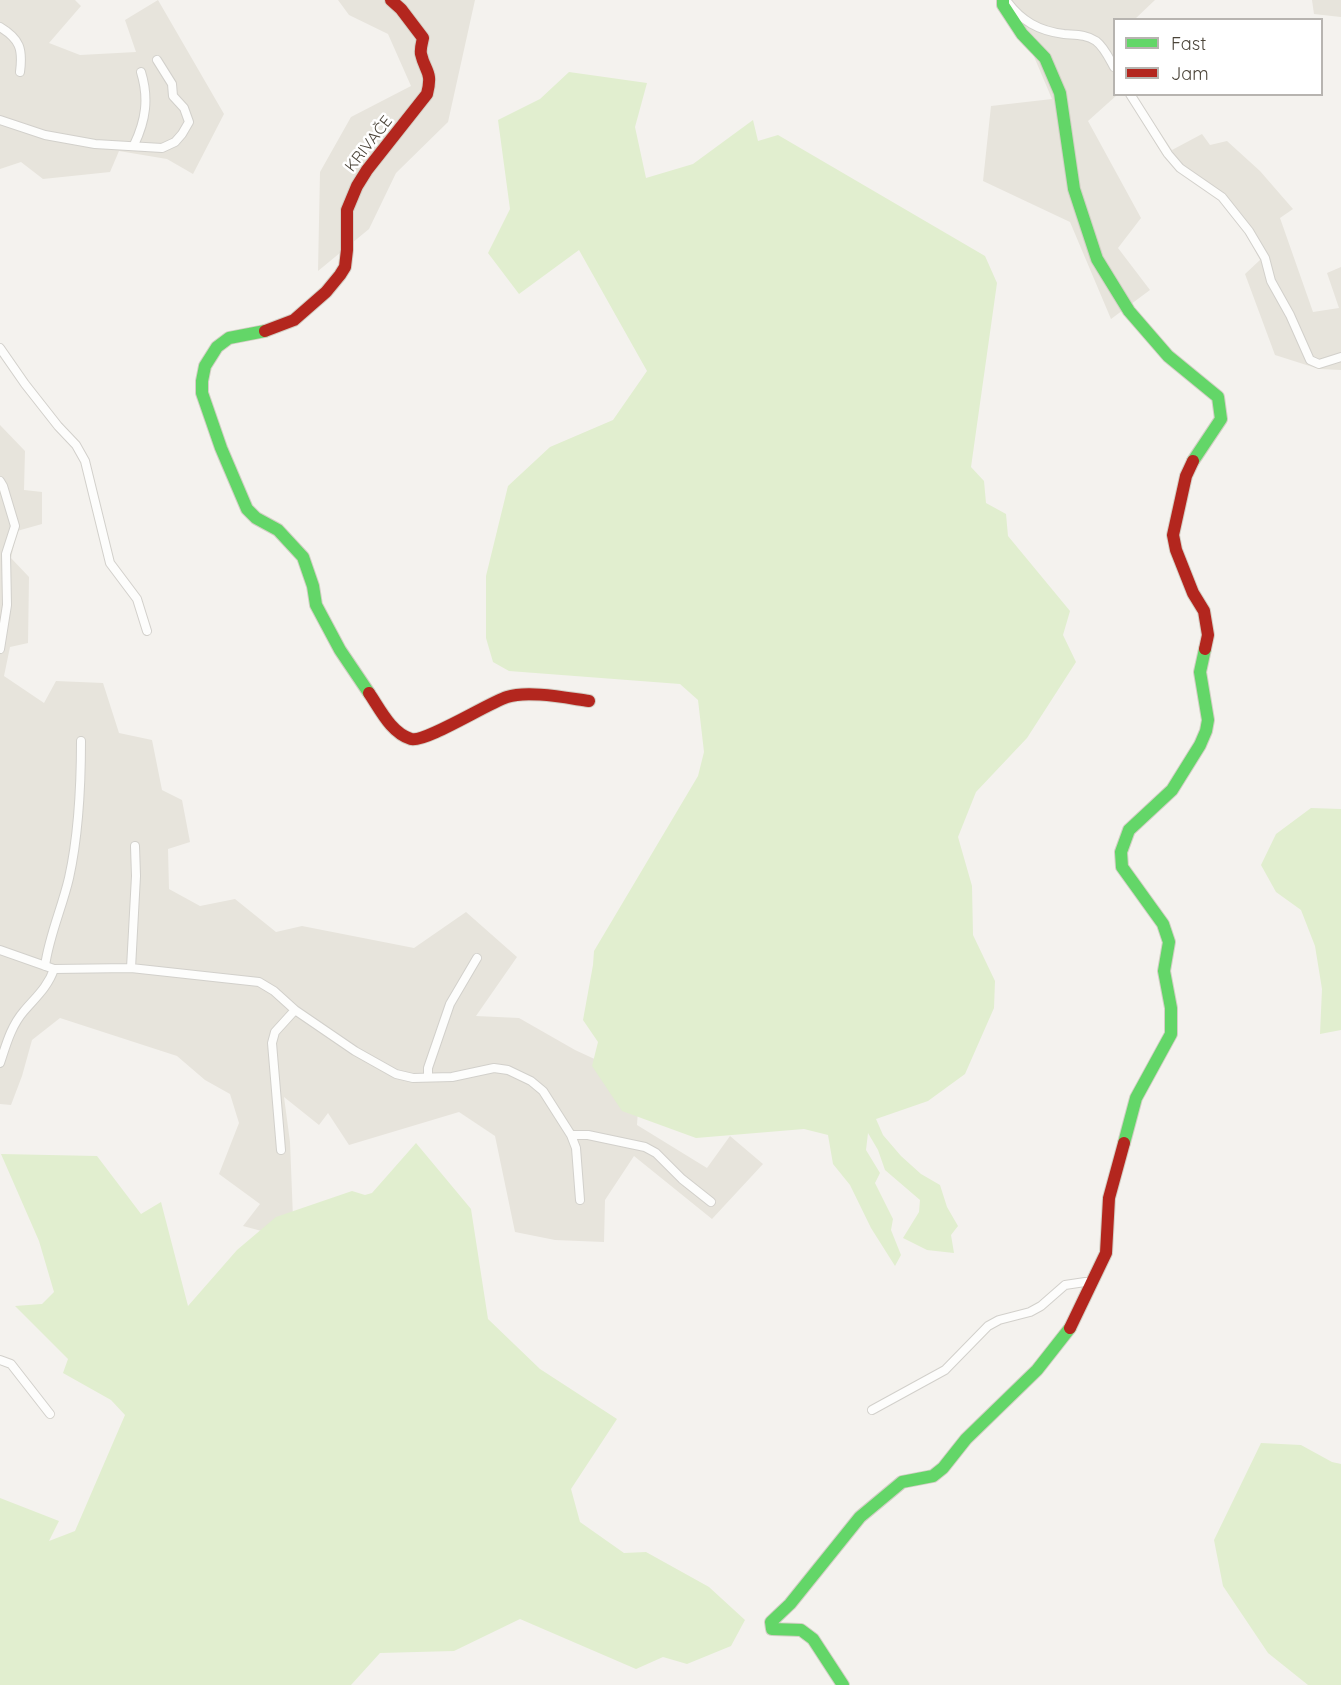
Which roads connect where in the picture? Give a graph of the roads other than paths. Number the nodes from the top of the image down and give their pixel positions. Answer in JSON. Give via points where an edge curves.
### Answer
{"nodes":[{"id":1,"x":391,"y":0,"type":"edge"},
{"id":2,"x":1004,"y":0,"type":"edge"},
{"id":3,"x":0,"y":27,"type":"edge"},
{"id":4,"x":157,"y":60,"type":"dead end"},
{"id":5,"x":1113,"y":65,"type":"edge"},
{"id":6,"x":20,"y":72,"type":"dead end"},
{"id":7,"x":141,"y":72,"type":"dead end"},
{"id":8,"x":1131,"y":96,"type":"edge"},
{"id":9,"x":0,"y":120,"type":"edge"},
{"id":10,"x":134,"y":145,"type":"junction"},
{"id":11,"x":0,"y":348,"type":"edge"},
{"id":12,"x":1341,"y":357,"type":"edge"},
{"id":13,"x":0,"y":481,"type":"edge"},
{"id":14,"x":147,"y":631,"type":"dead end"},
{"id":15,"x":0,"y":649,"type":"edge"},
{"id":16,"x":589,"y":701,"type":"dead end"},
{"id":17,"x":81,"y":741,"type":"dead end"},
{"id":18,"x":135,"y":846,"type":"dead end"},
{"id":19,"x":0,"y":950,"type":"edge"},
{"id":20,"x":477,"y":958,"type":"dead end"},
{"id":21,"x":49,"y":968,"type":"junction"},
{"id":22,"x":131,"y":968,"type":"junction"},
{"id":23,"x":295,"y":1010,"type":"junction"},
{"id":24,"x":0,"y":1063,"type":"edge"},
{"id":25,"x":428,"y":1077,"type":"junction"},
{"id":26,"x":571,"y":1135,"type":"junction"},
{"id":27,"x":281,"y":1150,"type":"dead end"},
{"id":28,"x":580,"y":1200,"type":"dead end"},
{"id":29,"x":711,"y":1202,"type":"dead end"},
{"id":30,"x":1093,"y":1282,"type":"junction"},
{"id":31,"x":0,"y":1360,"type":"edge"},
{"id":32,"x":872,"y":1410,"type":"dead end"},
{"id":33,"x":50,"y":1414,"type":"dead end"},
{"id":34,"x":843,"y":1685,"type":"edge"}],
"edges":[{"from":1,"to":16,"type":"street","name":"KRIVAČE","via":[[423,38],[421,53],[430,83],[416,110],[357,186],[347,210],[345,267],[334,284],[294,320],[274,329],[222,341],[204,369],[201,389],[247,509],[278,530],[303,556],[316,605],[340,650],[393,727],[413,740],[423,739],[509,696],[545,695]]},
{"from":2,"to":5,"type":"street","via":[[1032,26],[1095,40]]},
{"from":2,"to":30,"type":"street","via":[[1003,5],[1022,34],[1045,58],[1060,93],[1074,189],[1097,259],[1129,311],[1168,356],[1218,397],[1221,408],[1221,419],[1186,476],[1173,535],[1207,622],[1200,672],[1208,720],[1206,731],[1172,790],[1129,830],[1121,852],[1122,867],[1163,924],[1169,942],[1164,971],[1171,1034],[1136,1098],[1109,1198],[1106,1253]]},
{"from":3,"to":6,"type":"street","via":[[19,46]]},
{"from":4,"to":10,"type":"street","via":[[189,122],[175,142],[162,148]]},
{"from":7,"to":10,"type":"street","via":[[147,105]]},
{"from":8,"to":12,"type":"street","via":[[1180,168],[1222,197],[1249,231],[1310,360],[1319,364]]},
{"from":9,"to":10,"type":"street","via":[[45,135],[95,144]]},
{"from":11,"to":14,"type":"street","via":[[86,460],[110,563],[137,599]]},
{"from":13,"to":15,"type":"street","via":[[15,526],[6,554],[7,605]]},
{"from":17,"to":21,"type":"street","via":[[80,796],[71,861],[47,950]]},
{"from":18,"to":22,"type":"street"},
{"from":19,"to":21,"type":"street"},
{"from":20,"to":25,"type":"street","via":[[450,1004]]},
{"from":21,"to":22,"type":"street"},
{"from":21,"to":24,"type":"street","via":[[43,990],[15,1024]]},
{"from":22,"to":23,"type":"street","via":[[259,982]]},
{"from":23,"to":25,"type":"street","via":[[386,1069],[413,1078]]},
{"from":23,"to":27,"type":"street","via":[[275,1032],[272,1043]]},
{"from":25,"to":26,"type":"street","via":[[452,1077],[494,1068],[508,1070],[543,1091]]},
{"from":26,"to":28,"type":"street","via":[[576,1148]]},
{"from":26,"to":29,"type":"street","via":[[645,1147]]},
{"from":30,"to":32,"type":"street","via":[[1065,1285],[1035,1309],[988,1326],[945,1370]]},
{"from":30,"to":34,"type":"street","via":[[1073,1324],[1037,1370],[966,1439],[944,1468],[933,1476],[902,1482],[860,1517],[771,1622],[772,1629],[801,1630],[813,1639]]},
{"from":31,"to":33,"type":"street","via":[[11,1365]]}]}
